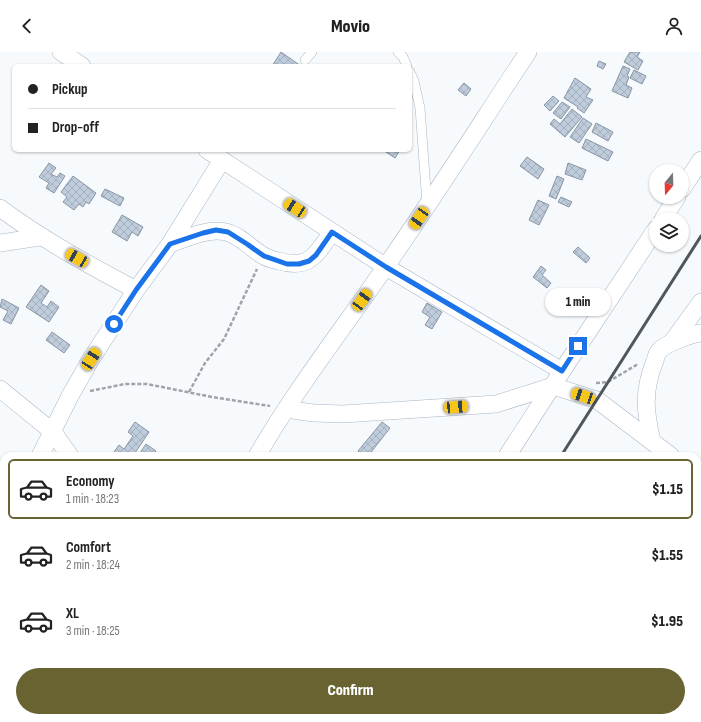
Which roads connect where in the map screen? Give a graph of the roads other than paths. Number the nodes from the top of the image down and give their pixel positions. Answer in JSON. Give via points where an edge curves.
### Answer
{"nodes":[{"id":1,"x":62,"y":52,"type":"edge"},
{"id":2,"x":312,"y":52,"type":"edge"},
{"id":3,"x":398,"y":52,"type":"edge"},
{"id":4,"x":528,"y":52,"type":"edge"},
{"id":5,"x":305,"y":60,"type":"dead end"},
{"id":6,"x":79,"y":64,"type":"edge"},
{"id":7,"x":406,"y":64,"type":"edge"},
{"id":8,"x":412,"y":76,"type":"edge"},
{"id":9,"x":211,"y":152,"type":"edge"},
{"id":10,"x":222,"y":160,"type":"junction"},
{"id":11,"x":701,"y":160,"type":"edge"},
{"id":12,"x":689,"y":178,"type":"edge"},
{"id":13,"x":427,"y":206,"type":"junction"},
{"id":14,"x":0,"y":208,"type":"edge"},
{"id":15,"x":332,"y":232,"type":"junction"},
{"id":16,"x":40,"y":237,"type":"junction"},
{"id":17,"x":649,"y":240,"type":"edge"},
{"id":18,"x":0,"y":243,"type":"edge"},
{"id":19,"x":170,"y":244,"type":"junction"},
{"id":20,"x":386,"y":267,"type":"junction"},
{"id":21,"x":136,"y":290,"type":"junction"},
{"id":22,"x":701,"y":302,"type":"edge"},
{"id":23,"x":701,"y":333,"type":"edge"},
{"id":24,"x":701,"y":343,"type":"edge"},
{"id":25,"x":665,"y":347,"type":"junction"},
{"id":26,"x":562,"y":371,"type":"junction"},
{"id":27,"x":553,"y":386,"type":"junction"},
{"id":28,"x":0,"y":389,"type":"edge"},
{"id":29,"x":286,"y":409,"type":"junction"},
{"id":30,"x":53,"y":432,"type":"junction"},
{"id":31,"x":652,"y":441,"type":"junction"},
{"id":32,"x":42,"y":452,"type":"edge"},
{"id":33,"x":67,"y":452,"type":"edge"},
{"id":34,"x":259,"y":452,"type":"edge"},
{"id":35,"x":510,"y":452,"type":"edge"},
{"id":36,"x":666,"y":452,"type":"edge"}],
"edges":[{"from":1,"to":6,"type":"street"},
{"from":2,"to":5,"type":"lane"},
{"from":3,"to":7,"type":"lane"},
{"from":4,"to":13,"type":"street"},
{"from":8,"to":13,"type":"lane","via":[[420,108]]},
{"from":9,"to":10,"type":"street"},
{"from":10,"to":15,"type":"street"},
{"from":10,"to":19,"type":"street"},
{"from":11,"to":12,"type":"street"},
{"from":13,"to":20,"type":"street"},
{"from":14,"to":16,"type":"street"},
{"from":15,"to":19,"type":"street","via":[[316,255],[309,261],[299,264],[287,264],[264,256],[228,232],[216,230]]},
{"from":15,"to":20,"type":"street"},
{"from":16,"to":18,"type":"street"},
{"from":16,"to":21,"type":"street"},
{"from":17,"to":26,"type":"street"},
{"from":19,"to":21,"type":"street"},
{"from":20,"to":26,"type":"street"},
{"from":20,"to":29,"type":"street"},
{"from":21,"to":30,"type":"street","via":[[91,359]]},
{"from":22,"to":25,"type":"street"},
{"from":23,"to":25,"type":"street"},
{"from":24,"to":25,"type":"street"},
{"from":25,"to":31,"type":"street","via":[[650,374],[646,394],[646,417]]},
{"from":26,"to":27,"type":"street"},
{"from":27,"to":29,"type":"street","via":[[496,404],[343,414]]},
{"from":27,"to":31,"type":"street","via":[[597,400]]},
{"from":27,"to":35,"type":"street"},
{"from":28,"to":30,"type":"street"},
{"from":29,"to":34,"type":"street"},
{"from":30,"to":32,"type":"street"},
{"from":30,"to":33,"type":"street"},
{"from":31,"to":36,"type":"street"}]}
